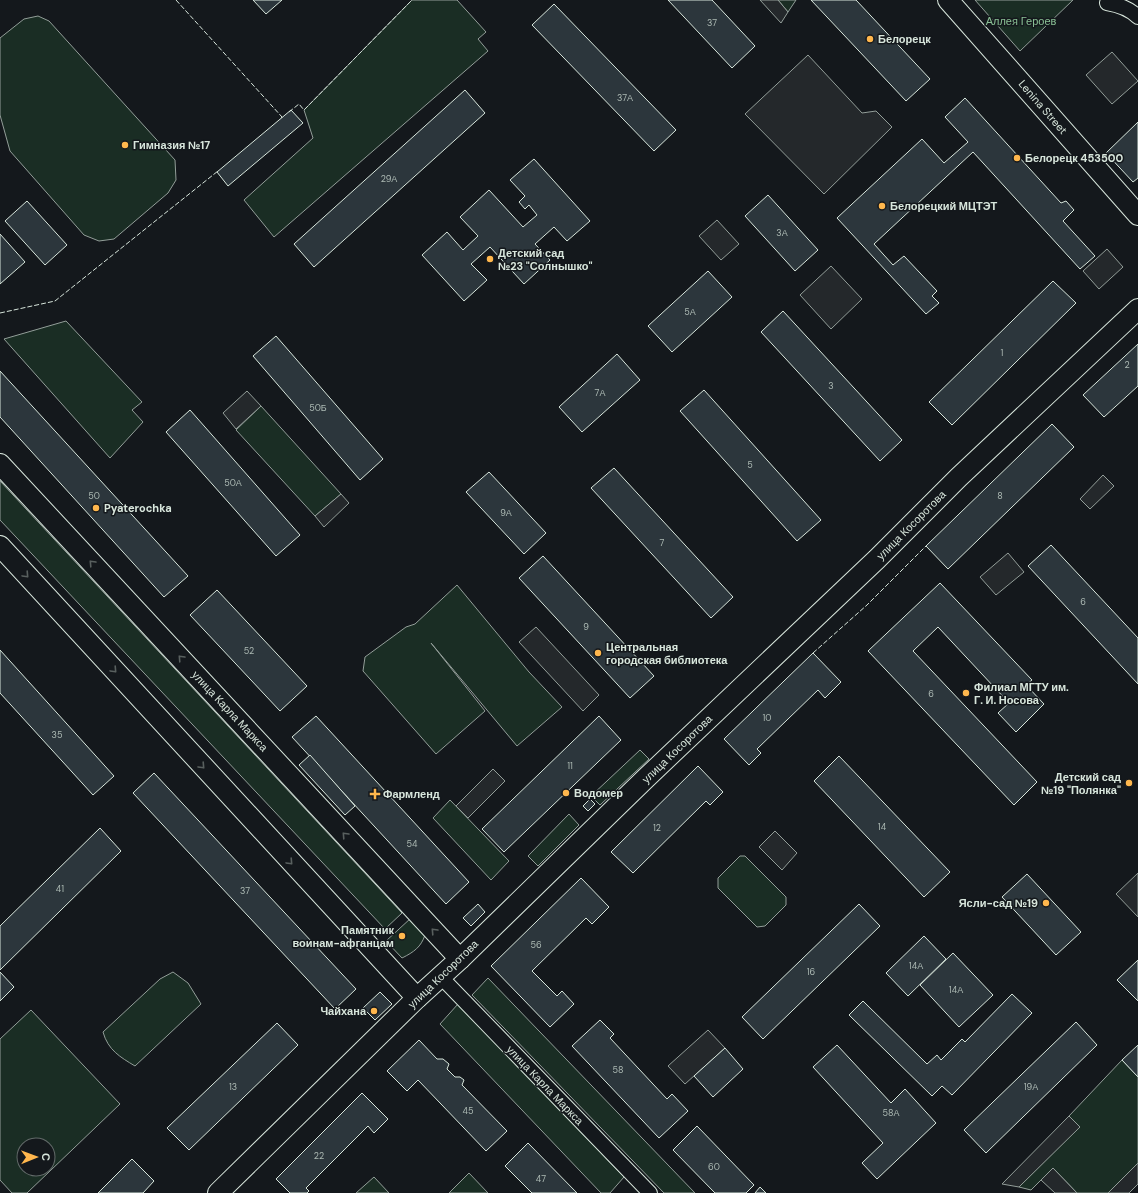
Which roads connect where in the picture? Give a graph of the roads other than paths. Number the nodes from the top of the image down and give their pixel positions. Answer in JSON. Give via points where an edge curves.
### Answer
{"nodes":[{"id":1,"x":948,"y":0,"type":"edge"},
{"id":2,"x":1107,"y":2,"type":"dead end"},
{"id":3,"x":1138,"y":17,"type":"edge"},
{"id":4,"x":1138,"y":215,"type":"edge"},
{"id":5,"x":1138,"y":308,"type":"edge"},
{"id":6,"x":0,"y":464,"type":"edge"},
{"id":7,"x":0,"y":546,"type":"edge"},
{"id":8,"x":460,"y":959,"type":"junction"},
{"id":9,"x":441,"y":977,"type":"junction"},
{"id":10,"x":418,"y":998,"type":"junction"},
{"id":11,"x":218,"y":1193,"type":"edge"},
{"id":12,"x":650,"y":1193,"type":"edge"}],
"edges":[{"from":1,"to":4,"type":"street","name":"Lenina Street"},
{"from":2,"to":3,"type":"street","via":[[1120,5]]},
{"from":5,"to":8,"type":"street","name":"улица Косоротова","via":[[959,477],[877,559]]},
{"from":8,"to":6,"type":"street","name":"улица Карла Маркса","one_way":true},
{"from":7,"to":10,"type":"street","one_way":true},
{"from":8,"to":9,"type":"street","name":"улица Косоротова"},
{"from":9,"to":10,"type":"street","name":"улица Косоротова"},
{"from":9,"to":12,"type":"street","name":"улица Карла Маркса"},
{"from":10,"to":11,"type":"street","name":"улица Косоротова"}]}
